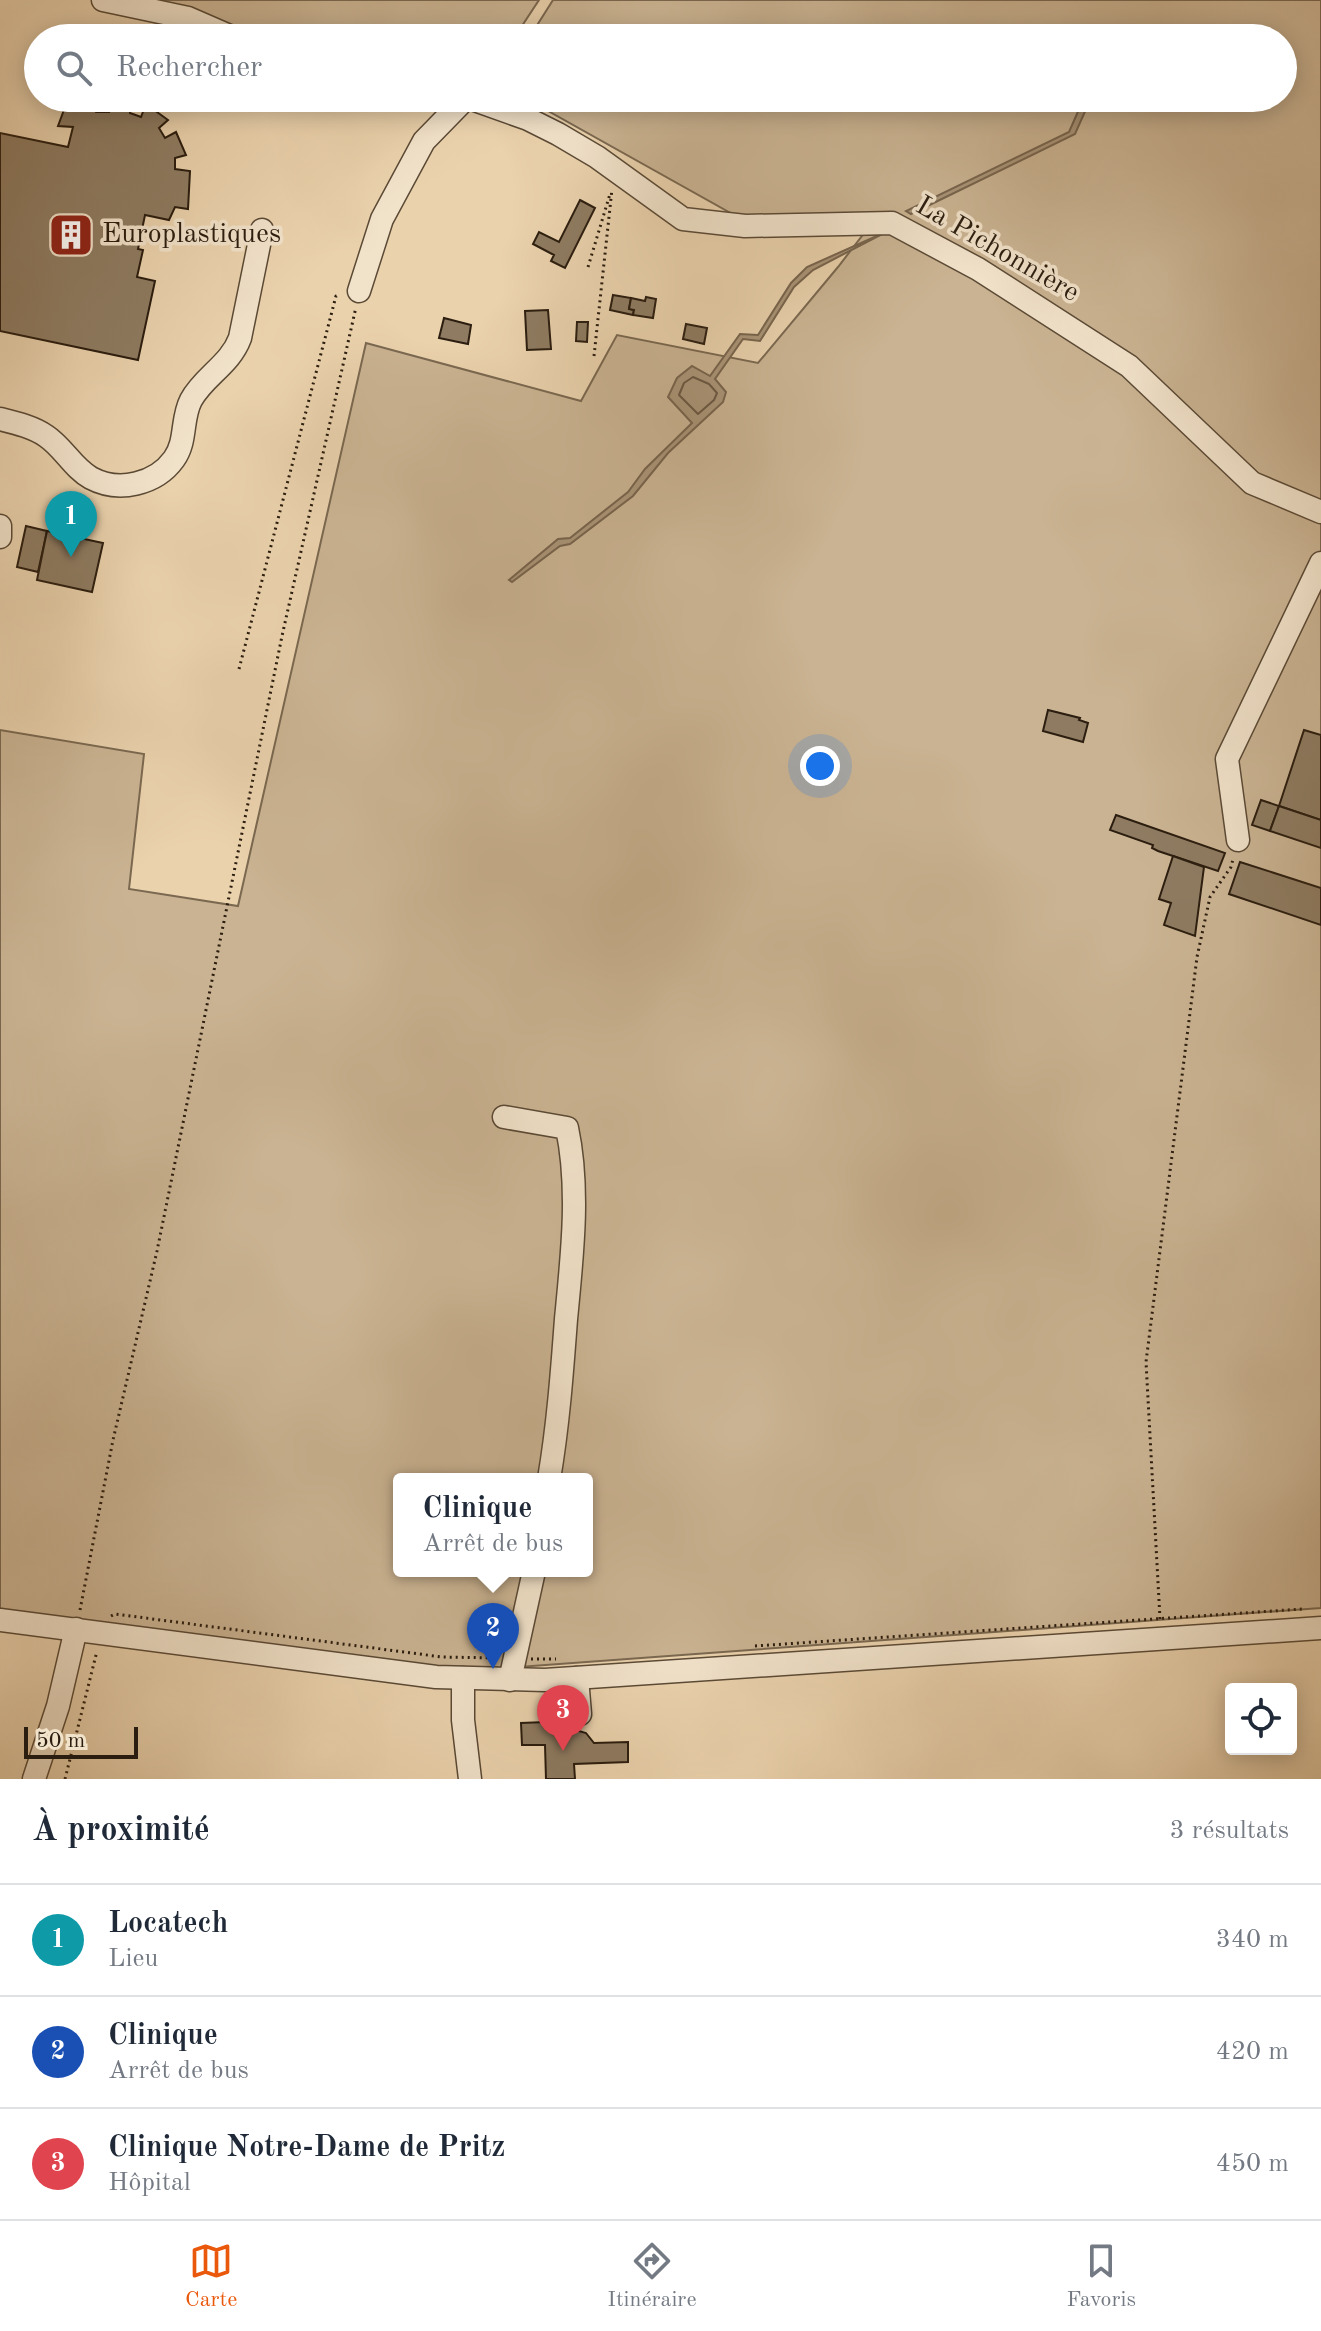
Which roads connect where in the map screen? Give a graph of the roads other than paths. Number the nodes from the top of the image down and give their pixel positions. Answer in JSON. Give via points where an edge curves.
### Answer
{"nodes":[{"id":1,"x":103,"y":0,"type":"edge"},
{"id":2,"x":202,"y":24,"type":"edge"},
{"id":3,"x":453,"y":112,"type":"edge"},
{"id":4,"x":508,"y":112,"type":"edge"},
{"id":5,"x":262,"y":230,"type":"dead end"},
{"id":6,"x":359,"y":291,"type":"road end"},
{"id":7,"x":0,"y":419,"type":"edge"},
{"id":8,"x":1321,"y":512,"type":"edge"},
{"id":9,"x":0,"y":526,"type":"edge"},
{"id":10,"x":0,"y":537,"type":"edge"},
{"id":11,"x":1321,"y":563,"type":"edge"},
{"id":12,"x":1238,"y":840,"type":"road end"},
{"id":13,"x":504,"y":1117,"type":"dead end"},
{"id":14,"x":550,"y":1473,"type":"edge"},
{"id":15,"x":533,"y":1577,"type":"edge"},
{"id":16,"x":0,"y":1620,"type":"edge"},
{"id":17,"x":1321,"y":1628,"type":"edge"},
{"id":18,"x":76,"y":1629,"type":"junction"},
{"id":19,"x":513,"y":1669,"type":"junction"},
{"id":20,"x":463,"y":1678,"type":"junction"},
{"id":21,"x":577,"y":1678,"type":"junction"},
{"id":22,"x":580,"y":1714,"type":"dead end"},
{"id":23,"x":34,"y":1779,"type":"edge"},
{"id":24,"x":470,"y":1779,"type":"edge"}],
"edges":[{"from":1,"to":2,"type":"street"},
{"from":3,"to":6,"type":"street","via":[[424,141],[382,219]]},
{"from":4,"to":8,"type":"street","name":"La Pichonnière","via":[[597,157],[617,182],[683,219],[745,226],[892,223],[978,269],[1129,366],[1252,483]]},
{"from":5,"to":7,"type":"street","via":[[236,349],[190,401],[182,443],[167,467],[138,484],[106,484],[90,477],[47,436]]},
{"from":9,"to":10,"type":"street"},
{"from":11,"to":12,"type":"street","via":[[1227,759]]},
{"from":13,"to":14,"type":"street","via":[[567,1128],[573,1157],[571,1263]]},
{"from":15,"to":19,"type":"street"},
{"from":16,"to":18,"type":"street"},
{"from":17,"to":21,"type":"street","via":[[1160,1628]]},
{"from":18,"to":20,"type":"street"},
{"from":18,"to":23,"type":"street"},
{"from":19,"to":20,"type":"street"},
{"from":19,"to":21,"type":"street"},
{"from":20,"to":24,"type":"street"},
{"from":21,"to":22,"type":"street"}]}
